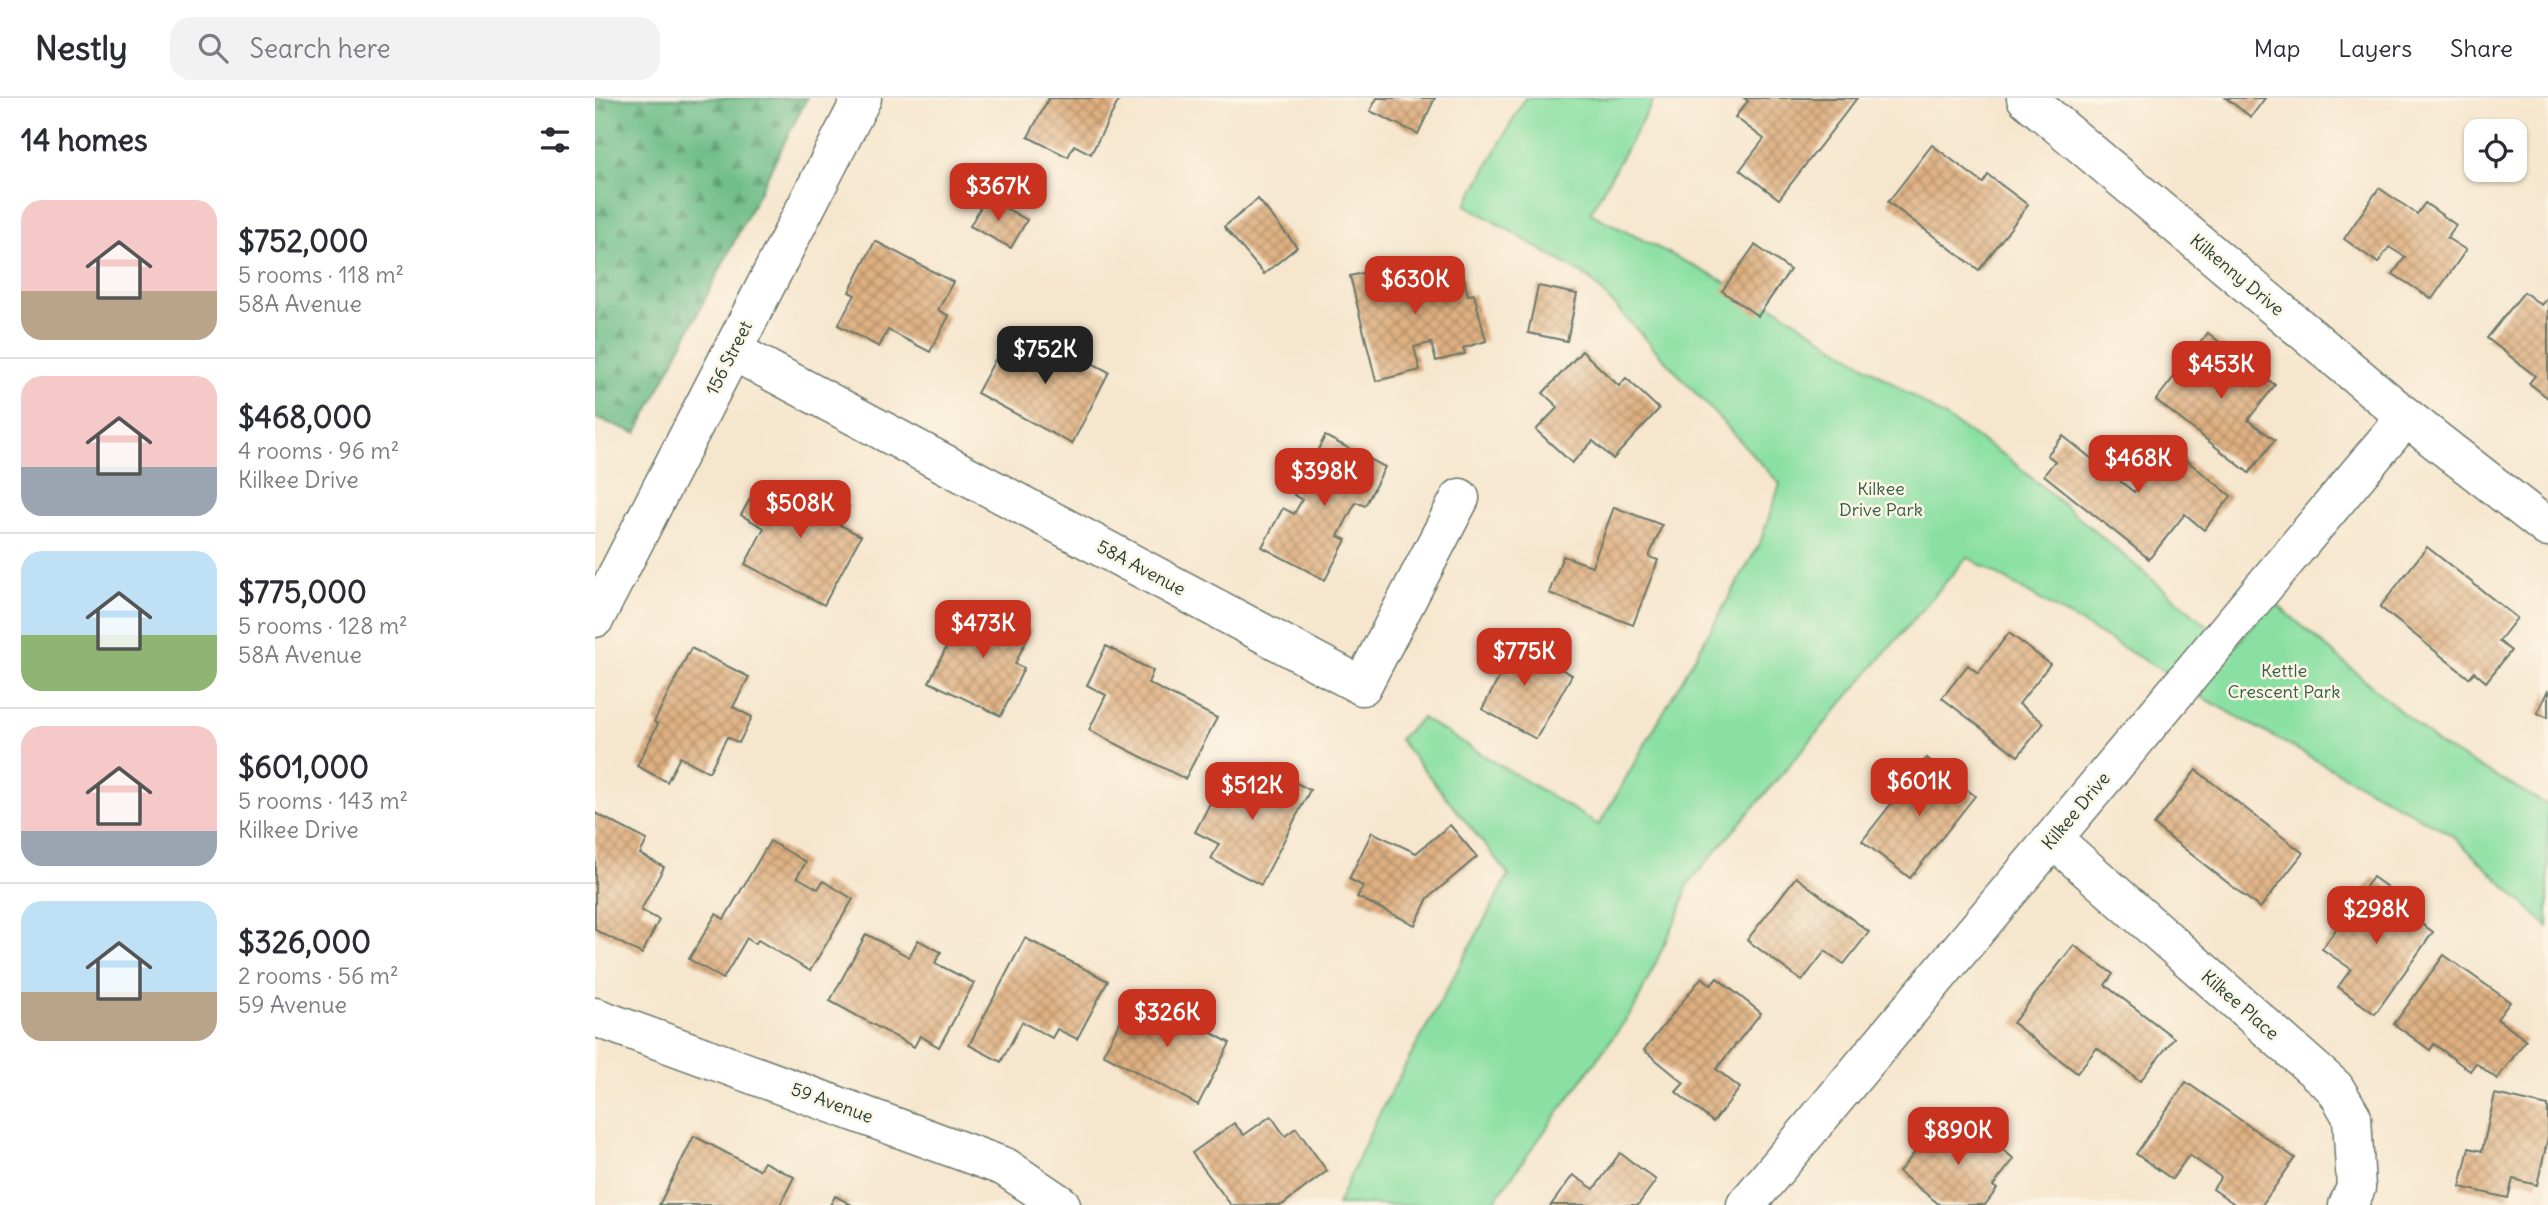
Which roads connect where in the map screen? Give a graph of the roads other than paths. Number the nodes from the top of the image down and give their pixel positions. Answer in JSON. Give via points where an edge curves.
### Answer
{"nodes":[{"id":1,"x":862,"y":98,"type":"edge"},
{"id":2,"x":2026,"y":98,"type":"edge"},
{"id":3,"x":733,"y":351,"type":"junction"},
{"id":4,"x":2406,"y":416,"type":"junction"},
{"id":5,"x":1459,"y":498,"type":"dead end"},
{"id":6,"x":2548,"y":528,"type":"edge"},
{"id":7,"x":595,"y":618,"type":"edge"},
{"id":8,"x":2053,"y":839,"type":"junction"},
{"id":9,"x":595,"y":1017,"type":"edge"},
{"id":10,"x":1061,"y":1205,"type":"edge"},
{"id":11,"x":1746,"y":1205,"type":"edge"},
{"id":12,"x":2348,"y":1205,"type":"edge"}],
"edges":[{"from":1,"to":3,"type":"street","name":"156 Street"},
{"from":2,"to":4,"type":"street","name":"Kilkenny Drive"},
{"from":3,"to":5,"type":"street","name":"58A Avenue","via":[[1362,686]]},
{"from":3,"to":7,"type":"street","name":"156 Street"},
{"from":4,"to":6,"type":"street","name":"Kilkenny Drive"},
{"from":4,"to":8,"type":"street","name":"Kilkee Drive"},
{"from":8,"to":11,"type":"street","name":"Kilkee Drive"},
{"from":8,"to":12,"type":"street","name":"Kilkee Place","via":[[2335,1088],[2352,1117],[2356,1188]]},
{"from":9,"to":10,"type":"street","name":"59 Avenue","via":[[1006,1167]]}]}
